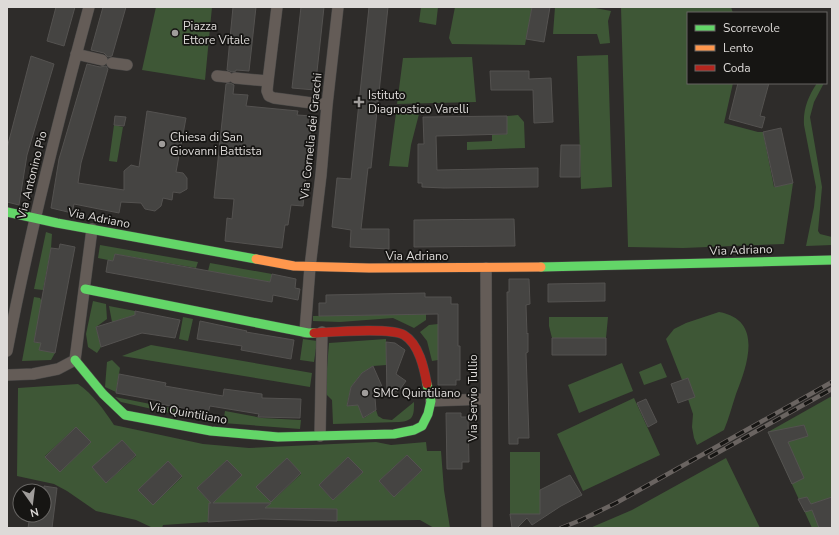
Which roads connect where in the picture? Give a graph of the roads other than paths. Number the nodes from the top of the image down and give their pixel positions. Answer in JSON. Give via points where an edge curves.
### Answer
{"nodes":[{"id":1,"x":89,"y":7,"type":"edge"},
{"id":2,"x":277,"y":7,"type":"edge"},
{"id":3,"x":338,"y":7,"type":"edge"},
{"id":4,"x":76,"y":54,"type":"junction"},
{"id":5,"x":127,"y":66,"type":"dead end"},
{"id":6,"x":226,"y":77,"type":"dead end"},
{"id":7,"x":268,"y":81,"type":"junction"},
{"id":8,"x":327,"y":105,"type":"junction"},
{"id":9,"x":7,"y":212,"type":"edge"},
{"id":10,"x":34,"y":218,"type":"junction"},
{"id":11,"x":92,"y":229,"type":"junction"},
{"id":12,"x":832,"y":260,"type":"edge"},
{"id":13,"x":310,"y":267,"type":"junction"},
{"id":14,"x":486,"y":268,"type":"junction"},
{"id":15,"x":85,"y":289,"type":"junction"},
{"id":16,"x":305,"y":332,"type":"junction"},
{"id":17,"x":322,"y":332,"type":"junction"},
{"id":18,"x":7,"y":351,"type":"edge"},
{"id":19,"x":75,"y":360,"type":"junction"},
{"id":20,"x":7,"y":376,"type":"edge"},
{"id":21,"x":486,"y":399,"type":"junction"},
{"id":22,"x":431,"y":401,"type":"junction"},
{"id":23,"x":320,"y":436,"type":"junction"},
{"id":24,"x":487,"y":528,"type":"edge"}],
"edges":[{"from":1,"to":4,"type":"street","name":"Via Antonino Pio"},
{"from":2,"to":7,"type":"street"},
{"from":3,"to":8,"type":"street","name":"Via Cornelia dei Gracchi"},
{"from":4,"to":5,"type":"street"},
{"from":4,"to":10,"type":"street","name":"Via Antonino Pio"},
{"from":6,"to":7,"type":"street"},
{"from":7,"to":8,"type":"street","via":[[269,96]]},
{"from":8,"to":13,"type":"street","name":"Via Cornelia dei Gracchi"},
{"from":9,"to":10,"type":"street","name":"Via Adriano"},
{"from":10,"to":11,"type":"street","name":"Via Adriano"},
{"from":10,"to":18,"type":"street","name":"Via Antonino Pio"},
{"from":11,"to":13,"type":"street","name":"Via Adriano"},
{"from":11,"to":15,"type":"street"},
{"from":12,"to":14,"type":"street","name":"Via Adriano"},
{"from":13,"to":14,"type":"street","name":"Via Adriano"},
{"from":13,"to":16,"type":"street","name":"Via Cornelia dei Gracchi"},
{"from":14,"to":21,"type":"street","name":"Via Servio Tullio"},
{"from":15,"to":16,"type":"street","name":"Via Quintiliano"},
{"from":15,"to":19,"type":"street"},
{"from":16,"to":17,"type":"street","name":"Via Quintiliano"},
{"from":17,"to":22,"type":"street","name":"Via Quintiliano","via":[[380,331],[404,335],[420,358]]},
{"from":17,"to":23,"type":"street"},
{"from":19,"to":20,"type":"street","via":[[58,369]]},
{"from":19,"to":23,"type":"street","name":"Via Quintiliano","via":[[103,394],[125,415],[211,431],[278,437]]},
{"from":21,"to":22,"type":"street"},
{"from":21,"to":24,"type":"street","name":"Via Servio Tullio"},
{"from":22,"to":23,"type":"street","name":"Via Quintiliano","via":[[422,426],[414,430],[394,434]]}]}
